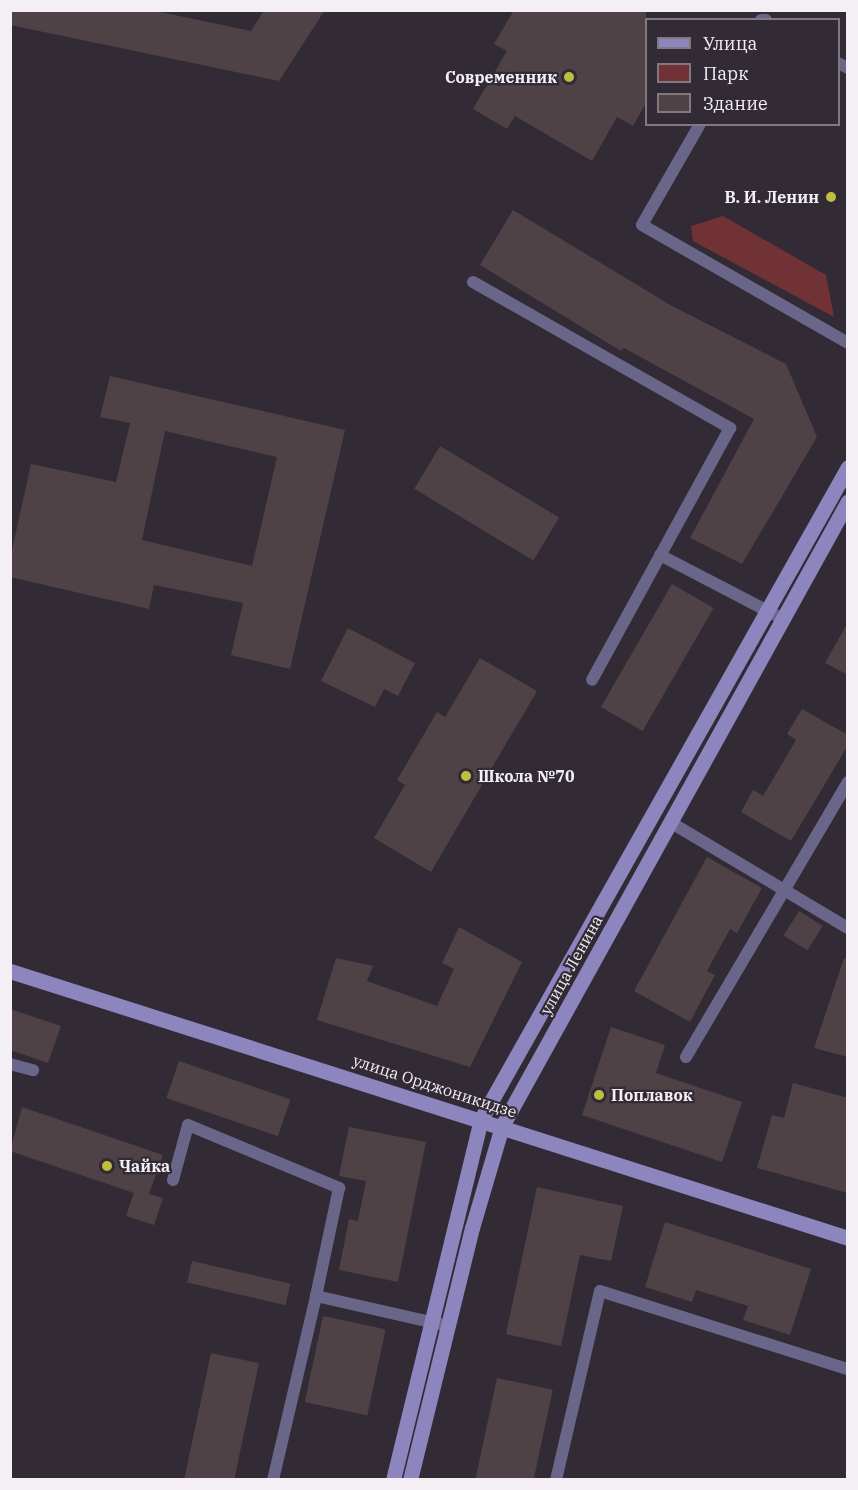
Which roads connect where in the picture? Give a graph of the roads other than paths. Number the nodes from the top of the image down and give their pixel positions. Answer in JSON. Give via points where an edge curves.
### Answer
{"nodes":[{"id":1,"x":699,"y":126,"type":"edge"},
{"id":2,"x":473,"y":282,"type":"dead end"},
{"id":3,"x":848,"y":343,"type":"edge"},
{"id":4,"x":848,"y":467,"type":"edge"},
{"id":5,"x":848,"y":501,"type":"edge"},
{"id":6,"x":660,"y":555,"type":"junction"},
{"id":7,"x":766,"y":610,"type":"junction"},
{"id":8,"x":783,"y":619,"type":"junction"},
{"id":9,"x":592,"y":680,"type":"dead end"},
{"id":10,"x":848,"y":782,"type":"edge"},
{"id":11,"x":653,"y":812,"type":"junction"},
{"id":12,"x":670,"y":822,"type":"junction"},
{"id":13,"x":784,"y":890,"type":"junction"},
{"id":14,"x":848,"y":928,"type":"edge"},
{"id":15,"x":10,"y":971,"type":"edge"},
{"id":16,"x":686,"y":1057,"type":"dead end"},
{"id":17,"x":10,"y":1064,"type":"edge"},
{"id":18,"x":33,"y":1070,"type":"dead end"},
{"id":19,"x":481,"y":1119,"type":"junction"},
{"id":20,"x":502,"y":1126,"type":"junction"},
{"id":21,"x":173,"y":1180,"type":"dead end"},
{"id":22,"x":848,"y":1238,"type":"edge"},
{"id":23,"x":316,"y":1296,"type":"junction"},
{"id":24,"x":430,"y":1324,"type":"junction"},
{"id":25,"x":448,"y":1326,"type":"junction"},
{"id":26,"x":848,"y":1369,"type":"edge"},
{"id":27,"x":273,"y":1479,"type":"edge"},
{"id":28,"x":393,"y":1479,"type":"edge"},
{"id":29,"x":410,"y":1479,"type":"edge"},
{"id":30,"x":556,"y":1479,"type":"edge"}],
"edges":[{"from":1,"to":3,"type":"lane","via":[[642,225]]},
{"from":2,"to":6,"type":"lane","via":[[730,428]]},
{"from":4,"to":7,"type":"main road"},
{"from":5,"to":8,"type":"main road","name":"улица Ленина"},
{"from":6,"to":7,"type":"lane"},
{"from":6,"to":9,"type":"lane"},
{"from":7,"to":8,"type":"lane"},
{"from":7,"to":11,"type":"main road"},
{"from":8,"to":12,"type":"main road","name":"улица Ленина"},
{"from":10,"to":13,"type":"lane"},
{"from":11,"to":12,"type":"main road"},
{"from":11,"to":19,"type":"main road"},
{"from":12,"to":13,"type":"lane"},
{"from":12,"to":20,"type":"main road","name":"улица Ленина"},
{"from":13,"to":14,"type":"lane"},
{"from":13,"to":16,"type":"lane"},
{"from":15,"to":19,"type":"main road","name":"улица Орджоникидзе"},
{"from":17,"to":18,"type":"lane"},
{"from":19,"to":20,"type":"main road","name":"улица Орджоникидзе"},
{"from":19,"to":24,"type":"main road"},
{"from":20,"to":22,"type":"main road","name":"улица Орджоникидзе"},
{"from":20,"to":25,"type":"main road","name":"улица Ленина"},
{"from":21,"to":23,"type":"lane","via":[[188,1125],[339,1188]]},
{"from":23,"to":24,"type":"lane"},
{"from":23,"to":27,"type":"lane"},
{"from":24,"to":25,"type":"lane"},
{"from":24,"to":28,"type":"main road"},
{"from":25,"to":29,"type":"main road","name":"улица Ленина"},
{"from":26,"to":30,"type":"lane","via":[[600,1291]]}]}
